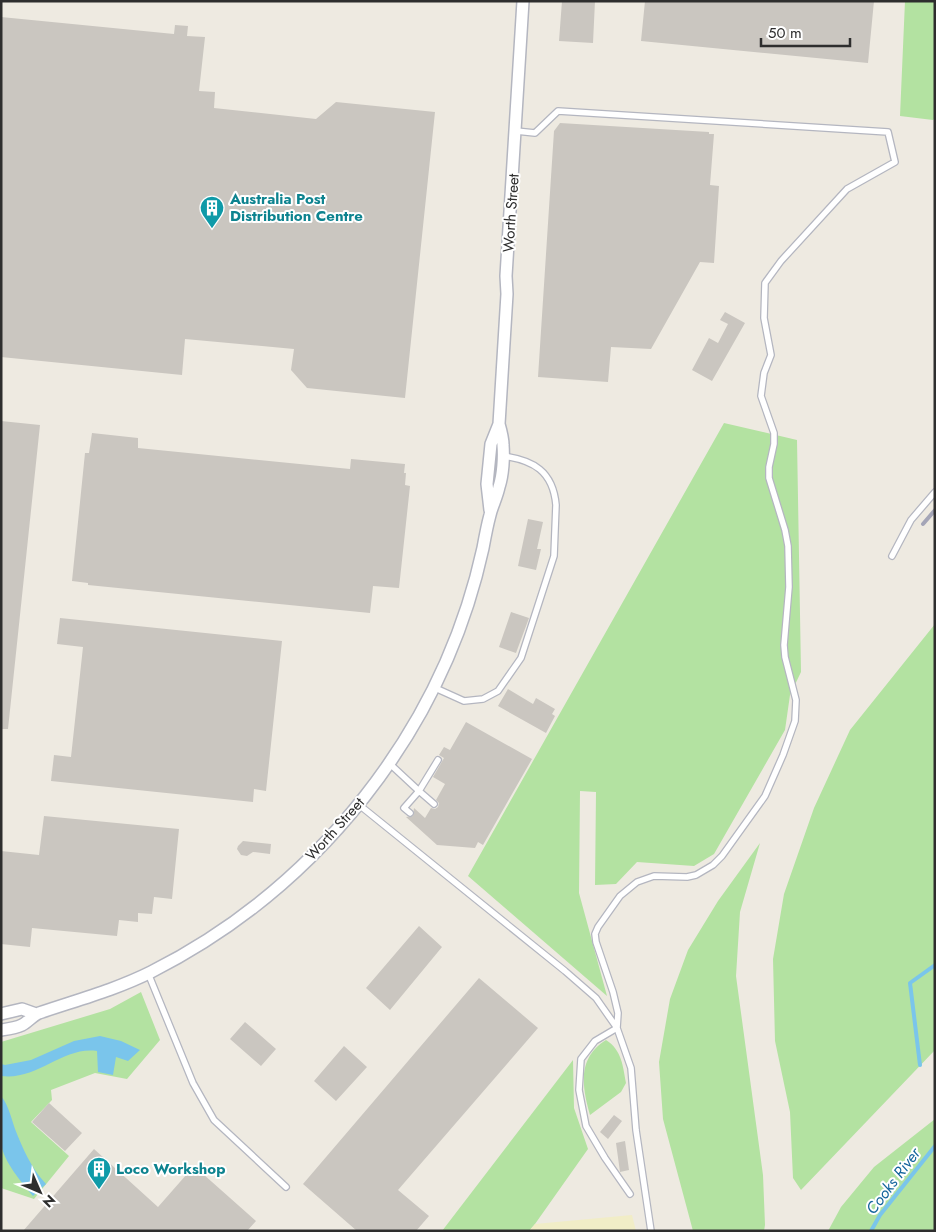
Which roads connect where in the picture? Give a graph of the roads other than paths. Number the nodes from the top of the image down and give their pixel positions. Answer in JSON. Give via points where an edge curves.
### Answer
{"nodes":[{"id":1,"x":523,"y":1,"type":"edge"},
{"id":2,"x":516,"y":131,"type":"junction"},
{"id":3,"x":499,"y":424,"type":"junction"},
{"id":4,"x":503,"y":456,"type":"junction"},
{"id":5,"x":935,"y":492,"type":"edge"},
{"id":6,"x":490,"y":514,"type":"junction"},
{"id":7,"x":892,"y":556,"type":"dead end"},
{"id":8,"x":433,"y":687,"type":"junction"},
{"id":9,"x":438,"y":760,"type":"dead end"},
{"id":10,"x":390,"y":764,"type":"junction"},
{"id":11,"x":420,"y":791,"type":"junction"},
{"id":12,"x":358,"y":804,"type":"junction"},
{"id":13,"x":434,"y":804,"type":"dead end"},
{"id":14,"x":410,"y":813,"type":"dead end"},
{"id":15,"x":148,"y":973,"type":"junction"},
{"id":16,"x":1,"y":1014,"type":"edge"},
{"id":17,"x":36,"y":1014,"type":"junction"},
{"id":18,"x":616,"y":1028,"type":"junction"},
{"id":19,"x":1,"y":1030,"type":"edge"},
{"id":20,"x":286,"y":1187,"type":"dead end"},
{"id":21,"x":630,"y":1194,"type":"dead end"},
{"id":22,"x":651,"y":1231,"type":"edge"}],
"edges":[{"from":1,"to":2,"type":"street","name":"Worth Street"},
{"from":2,"to":3,"type":"street","name":"Worth Street"},
{"from":2,"to":18,"type":"lane","via":[[536,133],[558,111],[888,132],[895,162],[848,189],[781,260],[765,283],[764,318],[771,355],[764,373],[762,396],[774,433],[769,478],[788,546],[789,587],[784,645],[796,700],[795,721],[765,796],[722,856],[696,875],[654,876],[637,882],[620,896],[598,927],[596,942],[618,1013]]},
{"from":3,"to":4,"type":"street","name":"Worth Street"},
{"from":3,"to":6,"type":"street","name":"Worth Street","via":[[491,444]]},
{"from":4,"to":6,"type":"street","name":"Worth Street","via":[[500,486]]},
{"from":4,"to":8,"type":"lane","via":[[533,464],[550,481],[556,497],[554,556],[521,658],[503,685],[491,696],[471,701],[458,699]]},
{"from":5,"to":7,"type":"lane","via":[[911,520]]},
{"from":6,"to":8,"type":"street","name":"Worth Street","via":[[456,640]]},
{"from":8,"to":10,"type":"street","name":"Worth Street"},
{"from":9,"to":11,"type":"lane"},
{"from":10,"to":11,"type":"lane"},
{"from":10,"to":12,"type":"street","name":"Worth Street"},
{"from":11,"to":13,"type":"lane"},
{"from":11,"to":14,"type":"lane","via":[[404,808]]},
{"from":12,"to":15,"type":"street","name":"Worth Street","via":[[315,853],[259,903],[228,926]]},
{"from":12,"to":18,"type":"lane","via":[[565,971],[596,998]]},
{"from":15,"to":17,"type":"street","name":"Worth Street","via":[[101,993]]},
{"from":15,"to":20,"type":"lane","via":[[193,1083],[214,1120]]},
{"from":16,"to":17,"type":"street","name":"Worth Street","via":[[22,1009]]},
{"from":17,"to":19,"type":"street","name":"Worth Street","via":[[22,1025]]},
{"from":18,"to":21,"type":"lane","via":[[595,1040],[581,1060],[579,1090],[586,1126]]},
{"from":18,"to":22,"type":"lane","via":[[631,1068],[636,1130]]}]}
